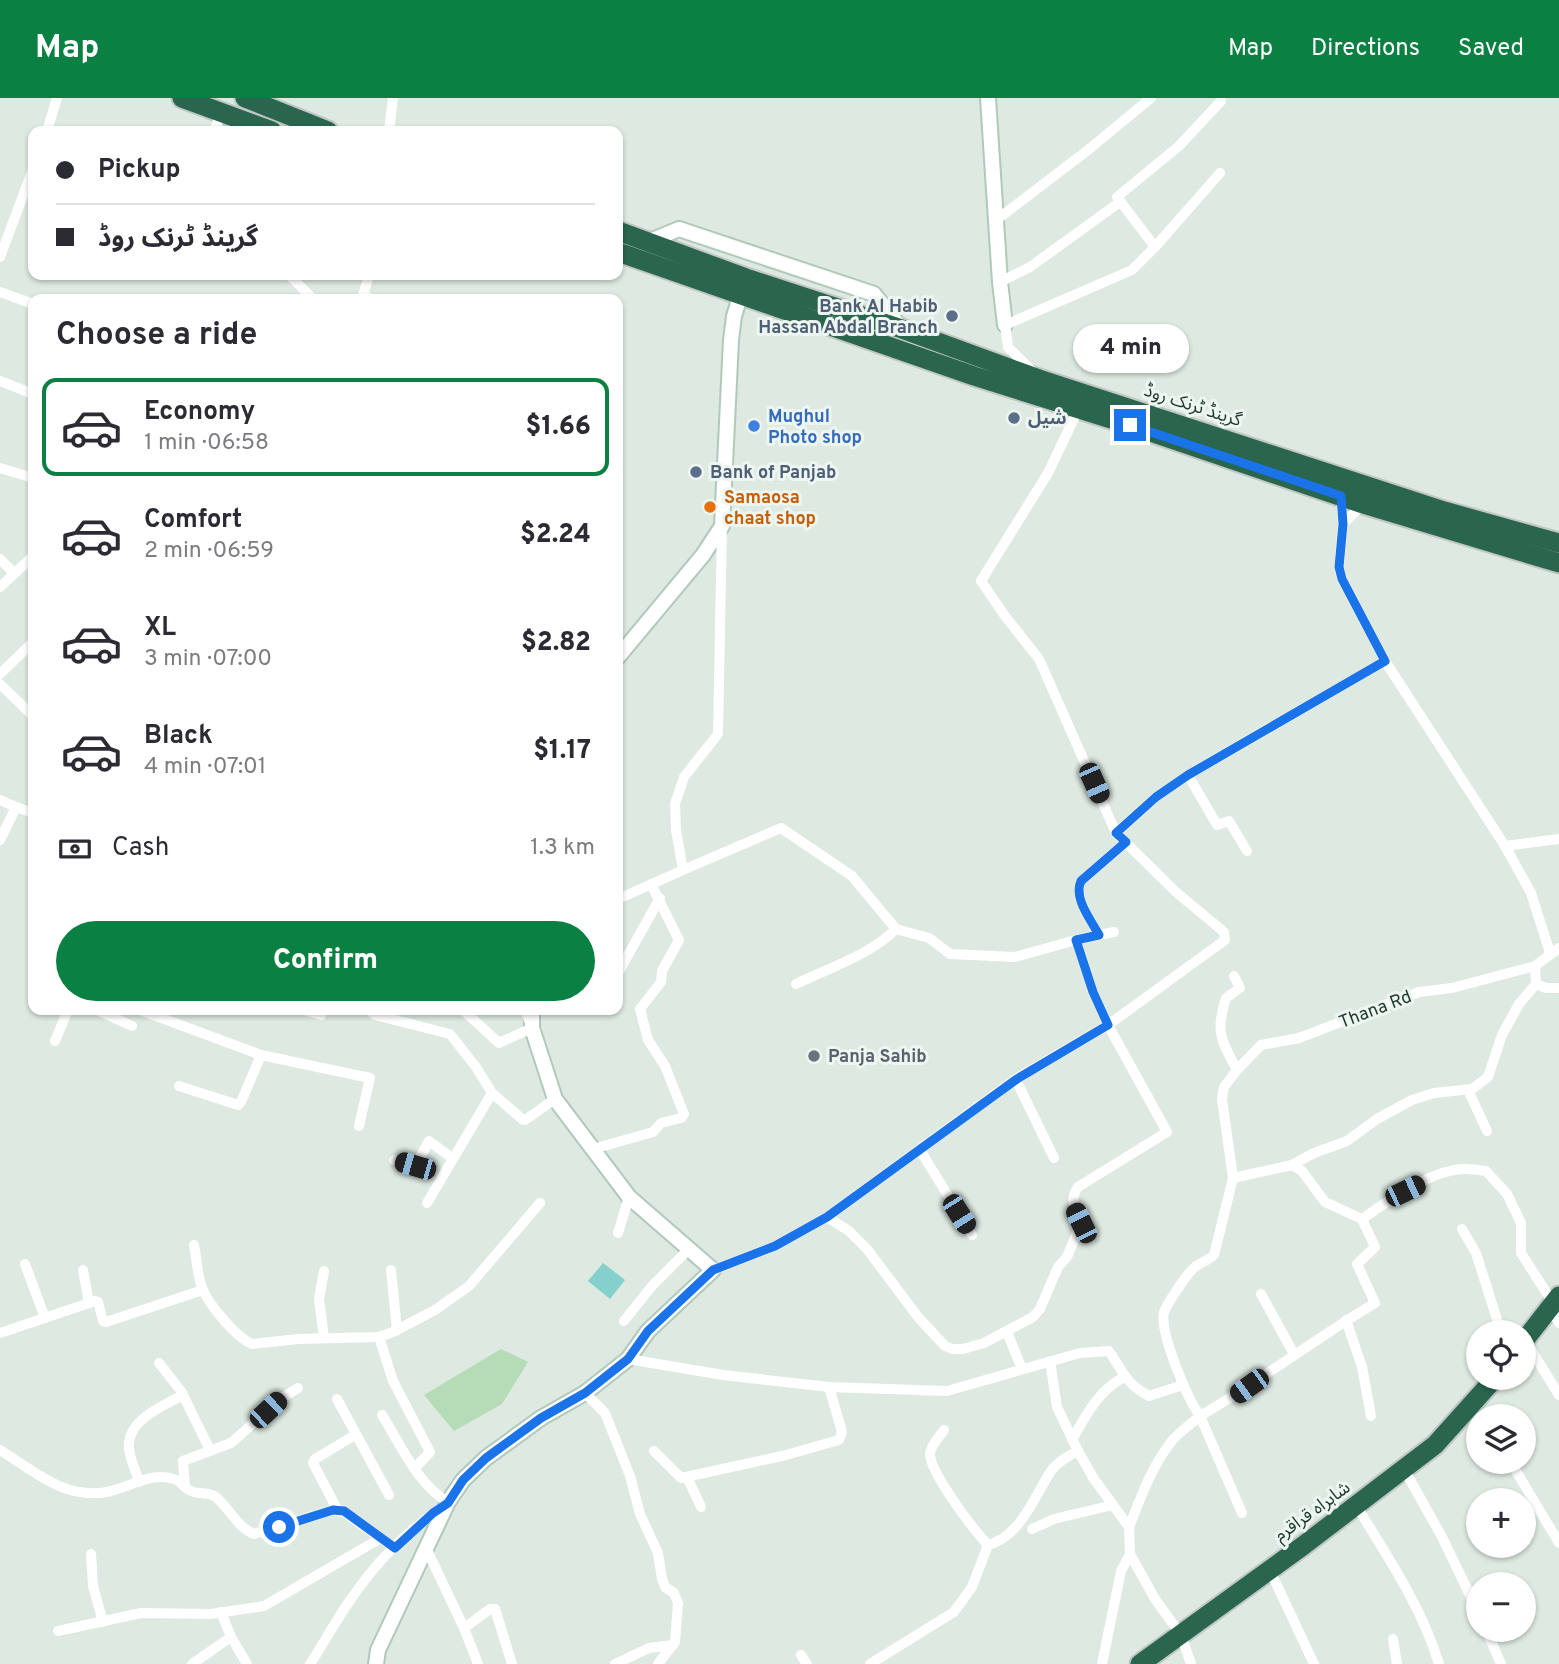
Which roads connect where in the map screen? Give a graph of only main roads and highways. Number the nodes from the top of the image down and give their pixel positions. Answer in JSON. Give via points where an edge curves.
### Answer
{"nodes":[{"id":1,"x":182,"y":98,"type":"edge"},
{"id":2,"x":245,"y":98,"type":"edge"},
{"id":3,"x":988,"y":98,"type":"edge"},
{"id":4,"x":260,"y":126,"type":"edge"},
{"id":5,"x":315,"y":126,"type":"edge"},
{"id":6,"x":623,"y":233,"type":"edge"},
{"id":7,"x":623,"y":255,"type":"edge"},
{"id":8,"x":741,"y":294,"type":"junction"},
{"id":9,"x":1005,"y":325,"type":"road end"},
{"id":10,"x":1559,"y":543,"type":"edge"},
{"id":11,"x":1559,"y":563,"type":"edge"},
{"id":12,"x":623,"y":651,"type":"edge"},
{"id":13,"x":532,"y":1015,"type":"edge"},
{"id":14,"x":1555,"y":1307,"type":"edge"},
{"id":15,"x":1536,"y":1329,"type":"edge"},
{"id":16,"x":1466,"y":1420,"type":"edge"},
{"id":17,"x":376,"y":1664,"type":"edge"},
{"id":18,"x":1140,"y":1664,"type":"edge"}],
"edges":[{"from":1,"to":4,"type":"highway"},
{"from":2,"to":5,"type":"highway"},
{"from":3,"to":9,"type":"main road"},
{"from":6,"to":10,"type":"highway","name":"گرینڈ ٹرنک روڈ","via":[[1039,379],[1444,511]]},
{"from":7,"to":8,"type":"highway"},
{"from":8,"to":11,"type":"highway","via":[[1363,504]]},
{"from":8,"to":12,"type":"main road","via":[[731,340],[722,526]]},
{"from":13,"to":17,"type":"main road","via":[[555,1099],[629,1197],[713,1270],[648,1331],[628,1359],[486,1458],[463,1480],[426,1548],[378,1650]]},
{"from":14,"to":15,"type":"highway"},
{"from":16,"to":18,"type":"highway","name":"شاہراہ قراقرم"}]}
